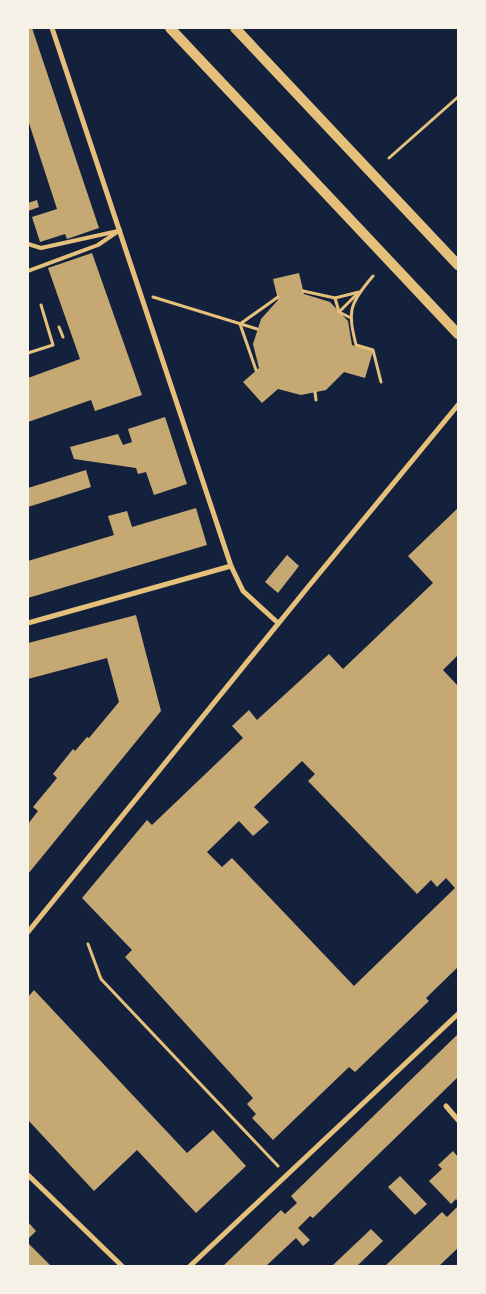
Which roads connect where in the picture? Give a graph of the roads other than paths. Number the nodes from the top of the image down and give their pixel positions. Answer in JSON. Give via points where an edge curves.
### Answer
{"nodes":[{"id":1,"x":52,"y":28,"type":"edge"},
{"id":2,"x":170,"y":28,"type":"edge"},
{"id":3,"x":234,"y":28,"type":"edge"},
{"id":4,"x":120,"y":230,"type":"junction"},
{"id":5,"x":28,"y":244,"type":"edge"},
{"id":6,"x":458,"y":265,"type":"edge"},
{"id":7,"x":28,"y":271,"type":"edge"},
{"id":8,"x":458,"y":334,"type":"edge"},
{"id":9,"x":458,"y":405,"type":"edge"},
{"id":10,"x":231,"y":566,"type":"junction"},
{"id":11,"x":28,"y":623,"type":"edge"},
{"id":12,"x":278,"y":623,"type":"junction"},
{"id":13,"x":28,"y":932,"type":"edge"},
{"id":14,"x":458,"y":1014,"type":"edge"},
{"id":15,"x":446,"y":1106,"type":"dead end"},
{"id":16,"x":458,"y":1120,"type":"edge"},
{"id":17,"x":28,"y":1175,"type":"edge"},
{"id":18,"x":122,"y":1266,"type":"edge"},
{"id":19,"x":190,"y":1266,"type":"edge"}],
"edges":[{"from":1,"to":4,"type":"street"},
{"from":2,"to":8,"type":"main road"},
{"from":3,"to":6,"type":"main road"},
{"from":4,"to":5,"type":"lane","via":[[41,248]]},
{"from":4,"to":7,"type":"lane","via":[[98,245]]},
{"from":4,"to":10,"type":"street"},
{"from":9,"to":12,"type":"street"},
{"from":10,"to":11,"type":"street"},
{"from":10,"to":12,"type":"street","via":[[244,591]]},
{"from":12,"to":13,"type":"street"},
{"from":14,"to":19,"type":"street"},
{"from":15,"to":16,"type":"street"},
{"from":17,"to":18,"type":"street"}]}
